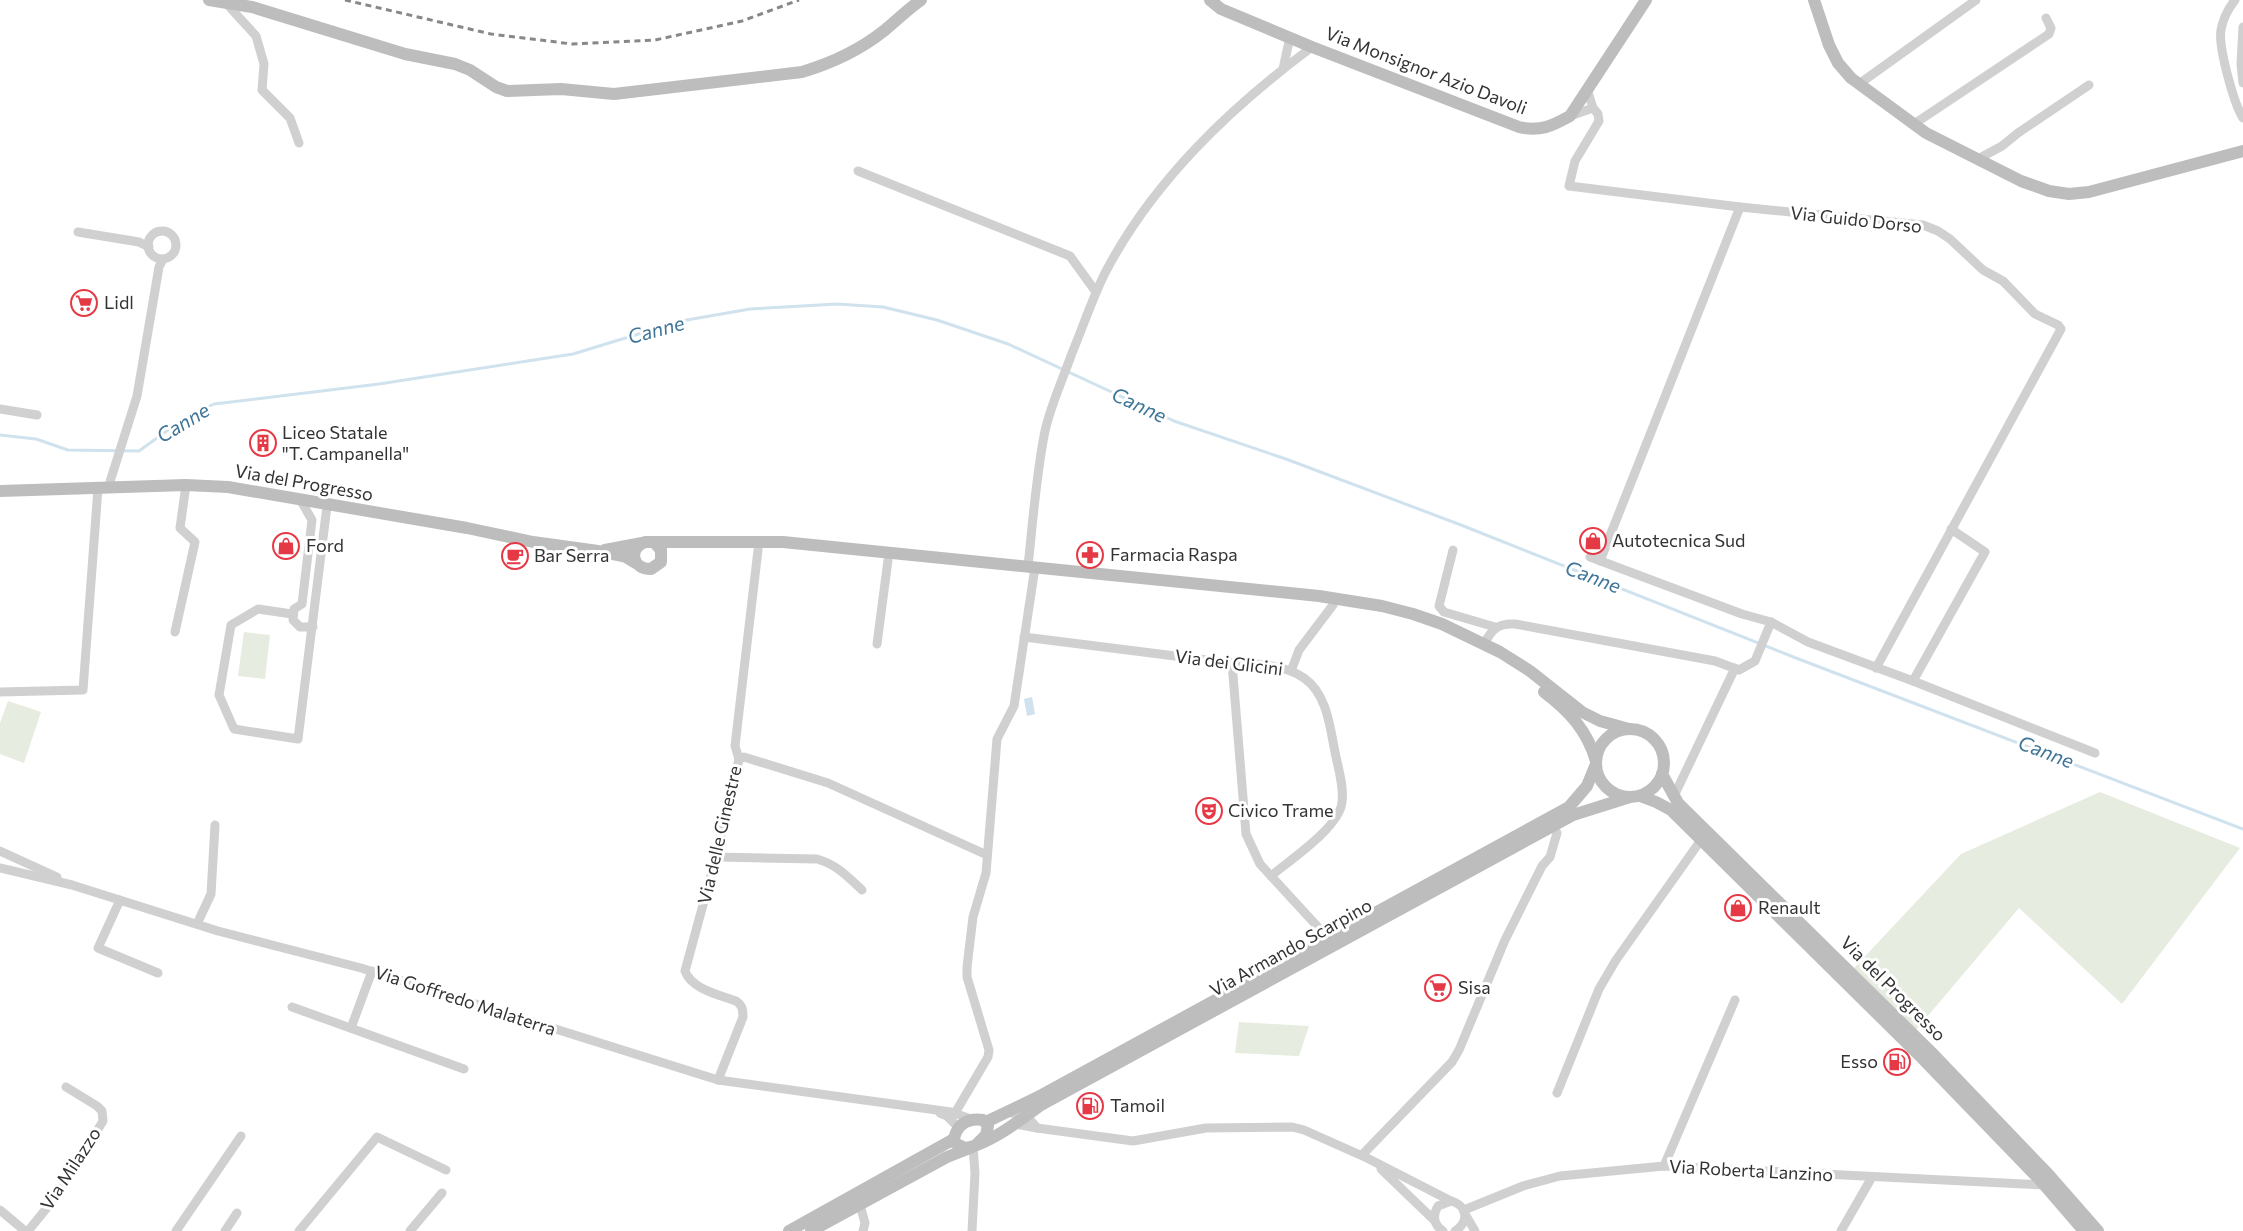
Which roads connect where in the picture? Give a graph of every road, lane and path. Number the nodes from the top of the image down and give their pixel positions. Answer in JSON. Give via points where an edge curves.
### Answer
{"nodes":[{"id":1,"x":209,"y":0,"type":"edge"},
{"id":2,"x":921,"y":0,"type":"edge"},
{"id":3,"x":1210,"y":0,"type":"edge"},
{"id":4,"x":1646,"y":0,"type":"edge"},
{"id":5,"x":1814,"y":0,"type":"edge"},
{"id":6,"x":1976,"y":0,"type":"edge"},
{"id":7,"x":2235,"y":0,"type":"edge"},
{"id":8,"x":225,"y":2,"type":"junction"},
{"id":9,"x":2046,"y":18,"type":"dead end"},
{"id":10,"x":2243,"y":27,"type":"edge"},
{"id":11,"x":1290,"y":38,"type":"junction"},
{"id":12,"x":1312,"y":47,"type":"junction"},
{"id":13,"x":1283,"y":69,"type":"junction"},
{"id":14,"x":2243,"y":83,"type":"edge"},
{"id":15,"x":1859,"y":84,"type":"junction"},
{"id":16,"x":2089,"y":86,"type":"dead end"},
{"id":17,"x":1587,"y":89,"type":"junction"},
{"id":18,"x":1593,"y":108,"type":"junction"},
{"id":19,"x":1570,"y":116,"type":"junction"},
{"id":20,"x":2243,"y":118,"type":"edge"},
{"id":21,"x":1914,"y":124,"type":"junction"},
{"id":22,"x":299,"y":143,"type":"dead end"},
{"id":23,"x":2243,"y":151,"type":"edge"},
{"id":24,"x":1978,"y":159,"type":"junction"},
{"id":25,"x":858,"y":171,"type":"dead end"},
{"id":26,"x":1740,"y":207,"type":"junction"},
{"id":27,"x":78,"y":232,"type":"dead end"},
{"id":28,"x":149,"y":243,"type":"junction"},
{"id":29,"x":159,"y":261,"type":"junction"},
{"id":30,"x":1096,"y":292,"type":"junction"},
{"id":31,"x":0,"y":409,"type":"edge"},
{"id":32,"x":37,"y":415,"type":"dead end"},
{"id":33,"x":186,"y":484,"type":"junction"},
{"id":34,"x":103,"y":488,"type":"junction"},
{"id":35,"x":0,"y":491,"type":"edge"},
{"id":36,"x":301,"y":501,"type":"junction"},
{"id":37,"x":327,"y":506,"type":"junction"},
{"id":38,"x":1950,"y":529,"type":"junction"},
{"id":39,"x":642,"y":543,"type":"junction"},
{"id":40,"x":655,"y":543,"type":"junction"},
{"id":41,"x":758,"y":550,"type":"junction"},
{"id":42,"x":1453,"y":550,"type":"dead end"},
{"id":43,"x":598,"y":551,"type":"junction"},
{"id":44,"x":1590,"y":557,"type":"dead end"},
{"id":45,"x":662,"y":559,"type":"junction"},
{"id":46,"x":888,"y":560,"type":"junction"},
{"id":47,"x":1600,"y":561,"type":"junction"},
{"id":48,"x":636,"y":563,"type":"junction"},
{"id":49,"x":1031,"y":570,"type":"junction"},
{"id":50,"x":1333,"y":605,"type":"junction"},
{"id":51,"x":292,"y":614,"type":"junction"},
{"id":52,"x":1771,"y":622,"type":"junction"},
{"id":53,"x":313,"y":627,"type":"junction"},
{"id":54,"x":1495,"y":627,"type":"junction"},
{"id":55,"x":175,"y":632,"type":"dead end"},
{"id":56,"x":1024,"y":637,"type":"junction"},
{"id":57,"x":877,"y":644,"type":"dead end"},
{"id":58,"x":1484,"y":644,"type":"junction"},
{"id":59,"x":1232,"y":663,"type":"junction"},
{"id":60,"x":1735,"y":668,"type":"junction"},
{"id":61,"x":1876,"y":668,"type":"junction"},
{"id":62,"x":1291,"y":671,"type":"junction"},
{"id":63,"x":1913,"y":681,"type":"junction"},
{"id":64,"x":0,"y":692,"type":"edge"},
{"id":65,"x":1629,"y":729,"type":"junction"},
{"id":66,"x":2095,"y":753,"type":"dead end"},
{"id":67,"x":739,"y":759,"type":"junction"},
{"id":68,"x":1596,"y":762,"type":"junction"},
{"id":69,"x":1662,"y":774,"type":"junction"},
{"id":70,"x":1635,"y":796,"type":"junction"},
{"id":71,"x":1674,"y":796,"type":"junction"},
{"id":72,"x":215,"y":825,"type":"dead end"},
{"id":73,"x":1553,"y":825,"type":"junction"},
{"id":74,"x":1701,"y":840,"type":"junction"},
{"id":75,"x":0,"y":850,"type":"edge"},
{"id":76,"x":987,"y":855,"type":"junction"},
{"id":77,"x":716,"y":857,"type":"junction"},
{"id":78,"x":0,"y":868,"type":"edge"},
{"id":79,"x":1271,"y":876,"type":"junction"},
{"id":80,"x":72,"y":885,"type":"junction"},
{"id":81,"x":862,"y":890,"type":"dead end"},
{"id":82,"x":120,"y":900,"type":"junction"},
{"id":83,"x":197,"y":924,"type":"junction"},
{"id":84,"x":1328,"y":938,"type":"junction"},
{"id":85,"x":372,"y":971,"type":"junction"},
{"id":86,"x":158,"y":973,"type":"dead end"},
{"id":87,"x":1735,"y":1000,"type":"dead end"},
{"id":88,"x":292,"y":1007,"type":"dead end"},
{"id":89,"x":351,"y":1028,"type":"junction"},
{"id":90,"x":464,"y":1069,"type":"dead end"},
{"id":91,"x":718,"y":1080,"type":"junction"},
{"id":92,"x":66,"y":1088,"type":"dead end"},
{"id":93,"x":1557,"y":1093,"type":"dead end"},
{"id":94,"x":935,"y":1111,"type":"junction"},
{"id":95,"x":1003,"y":1112,"type":"junction"},
{"id":96,"x":955,"y":1113,"type":"junction"},
{"id":97,"x":1026,"y":1115,"type":"junction"},
{"id":98,"x":971,"y":1119,"type":"junction"},
{"id":99,"x":986,"y":1122,"type":"junction"},
{"id":100,"x":1014,"y":1124,"type":"junction"},
{"id":101,"x":1037,"y":1128,"type":"junction"},
{"id":102,"x":956,"y":1133,"type":"junction"},
{"id":103,"x":241,"y":1136,"type":"dead end"},
{"id":104,"x":973,"y":1147,"type":"junction"},
{"id":105,"x":1365,"y":1157,"type":"junction"},
{"id":106,"x":1664,"y":1166,"type":"junction"},
{"id":107,"x":446,"y":1170,"type":"dead end"},
{"id":108,"x":1872,"y":1177,"type":"junction"},
{"id":109,"x":2044,"y":1185,"type":"junction"},
{"id":110,"x":442,"y":1193,"type":"dead end"},
{"id":111,"x":1451,"y":1201,"type":"junction"},
{"id":112,"x":860,"y":1205,"type":"junction"},
{"id":113,"x":0,"y":1210,"type":"edge"},
{"id":114,"x":1464,"y":1212,"type":"junction"},
{"id":115,"x":237,"y":1213,"type":"dead end"},
{"id":116,"x":1434,"y":1220,"type":"junction"},
{"id":117,"x":27,"y":1231,"type":"edge"},
{"id":118,"x":176,"y":1231,"type":"edge"},
{"id":119,"x":225,"y":1231,"type":"edge"},
{"id":120,"x":299,"y":1231,"type":"edge"},
{"id":121,"x":410,"y":1231,"type":"edge"},
{"id":122,"x":789,"y":1231,"type":"edge"},
{"id":123,"x":812,"y":1231,"type":"edge"},
{"id":124,"x":863,"y":1231,"type":"edge"},
{"id":125,"x":972,"y":1231,"type":"edge"},
{"id":126,"x":1443,"y":1231,"type":"edge"},
{"id":127,"x":1455,"y":1231,"type":"edge"},
{"id":128,"x":1475,"y":1231,"type":"edge"},
{"id":129,"x":1841,"y":1231,"type":"edge"},
{"id":130,"x":2084,"y":1231,"type":"edge"},
{"id":131,"x":2098,"y":1231,"type":"edge"}],
"edges":[{"from":1,"to":8,"type":"street"},
{"from":2,"to":8,"type":"street","via":[[850,53],[811,70],[614,94],[561,89],[507,91],[455,64],[405,54]]},
{"from":3,"to":11,"type":"street","name":"Via Monsignor Azio Davoli","via":[[1221,9]]},
{"from":4,"to":17,"type":"street"},
{"from":5,"to":15,"type":"street","via":[[1838,63]]},
{"from":6,"to":15,"type":"street"},
{"from":7,"to":20,"type":"street","via":[[2223,19],[2220,33],[2236,106]]},
{"from":8,"to":22,"type":"street","via":[[256,36],[264,64],[262,90],[290,118]]},
{"from":9,"to":21,"type":"street","via":[[2051,28],[2049,34]]},
{"from":10,"to":14,"type":"street"},
{"from":11,"to":12,"type":"street","name":"Via Monsignor Azio Davoli"},
{"from":11,"to":13,"type":"street"},
{"from":12,"to":13,"type":"street"},
{"from":12,"to":19,"type":"street","name":"Via Monsignor Azio Davoli","via":[[1519,127],[1545,129]]},
{"from":13,"to":30,"type":"street","via":[[1213,132],[1161,188]]},
{"from":15,"to":21,"type":"street"},
{"from":16,"to":24,"type":"street","via":[[2002,147]]},
{"from":17,"to":18,"type":"street"},
{"from":17,"to":19,"type":"street"},
{"from":18,"to":19,"type":"street"},
{"from":18,"to":26,"type":"street","name":"Via Guido Dorso","via":[[1599,121],[1575,161],[1569,186]]},
{"from":21,"to":24,"type":"street"},
{"from":23,"to":24,"type":"street","via":[[2090,192],[2069,194],[2021,181]]},
{"from":25,"to":30,"type":"street","via":[[1070,256]]},
{"from":26,"to":38,"type":"street","name":"Via Guido Dorso","via":[[1923,225],[1950,239],[1983,270],[2003,281],[2035,314],[2061,329]]},
{"from":26,"to":47,"type":"street"},
{"from":27,"to":28,"type":"street"},
{"from":28,"to":29,"type":"street"},
{"from":28,"to":29,"type":"street","via":[[160,231],[172,235],[176,248]]},
{"from":29,"to":34,"type":"street","via":[[137,396],[114,471]]},
{"from":30,"to":49,"type":"street","via":[[1046,429],[1038,475]]},
{"from":31,"to":32,"type":"street"},
{"from":33,"to":34,"type":"street","name":"Via del Progresso"},
{"from":33,"to":36,"type":"street","name":"Via del Progresso","via":[[228,487]]},
{"from":33,"to":55,"type":"street","via":[[180,528],[195,542]]},
{"from":34,"to":35,"type":"street","name":"Via del Progresso"},
{"from":34,"to":64,"type":"street","via":[[84,690]]},
{"from":36,"to":37,"type":"street","name":"Via del Progresso"},
{"from":36,"to":51,"type":"street","via":[[312,520],[302,604]]},
{"from":37,"to":43,"type":"street","name":"Via del Progresso"},
{"from":37,"to":53,"type":"street"},
{"from":38,"to":61,"type":"street","name":"Via Guido Dorso"},
{"from":38,"to":63,"type":"street","via":[[1985,552]]},
{"from":39,"to":40,"type":"street"},
{"from":39,"to":43,"type":"street"},
{"from":39,"to":48,"type":"street","via":[[634,554]]},
{"from":40,"to":45,"type":"street"},
{"from":40,"to":49,"type":"street","via":[[783,542]]},
{"from":41,"to":45,"type":"street","via":[[678,551]]},
{"from":41,"to":46,"type":"street"},
{"from":41,"to":67,"type":"street","name":"Via delle Ginestre","via":[[735,746]]},
{"from":42,"to":54,"type":"street","via":[[1439,606],[1444,612]]},
{"from":43,"to":48,"type":"street"},
{"from":44,"to":47,"type":"street"},
{"from":45,"to":48,"type":"street","via":[[651,569]]},
{"from":46,"to":49,"type":"street"},
{"from":46,"to":57,"type":"street"},
{"from":47,"to":52,"type":"street"},
{"from":49,"to":50,"type":"street"},
{"from":49,"to":56,"type":"street"},
{"from":49,"to":58,"type":"street","via":[[1352,600],[1413,614]]},
{"from":50,"to":62,"type":"street","via":[[1299,650]]},
{"from":50,"to":68,"type":"street","via":[[1410,621],[1496,659],[1526,677],[1575,719],[1587,735]]},
{"from":51,"to":53,"type":"street","via":[[300,627]]},
{"from":51,"to":53,"type":"street","via":[[258,609],[231,625],[219,695],[234,729],[298,739]]},
{"from":52,"to":60,"type":"street","via":[[1755,660],[1739,670]]},
{"from":52,"to":61,"type":"street","via":[[1808,642]]},
{"from":54,"to":58,"type":"street"},
{"from":54,"to":60,"type":"street","via":[[1515,624]]},
{"from":56,"to":59,"type":"street","name":"Via dei Glicini"},
{"from":56,"to":76,"type":"street","via":[[1014,706],[997,739]]},
{"from":58,"to":65,"type":"street","via":[[1530,671],[1582,712],[1600,722]]},
{"from":59,"to":62,"type":"street","name":"Via dei Glicini"},
{"from":59,"to":79,"type":"street","via":[[1246,834],[1256,857]]},
{"from":60,"to":71,"type":"street"},
{"from":61,"to":63,"type":"street"},
{"from":62,"to":79,"type":"street","name":"Via dei Glicini","via":[[1312,685],[1321,699],[1329,721],[1342,804],[1336,819]]},
{"from":63,"to":66,"type":"street"},
{"from":65,"to":68,"type":"street","via":[[1611,735],[1598,751]]},
{"from":65,"to":69,"type":"street","via":[[1650,735],[1658,743],[1664,764]]},
{"from":67,"to":76,"type":"street","via":[[744,757],[828,783]]},
{"from":67,"to":77,"type":"street","name":"Via delle Ginestre"},
{"from":68,"to":70,"type":"street","via":[[1603,784],[1610,791]]},
{"from":68,"to":84,"type":"street","name":"Via Armando Scarpino","via":[[1587,786],[1569,807]]},
{"from":69,"to":70,"type":"street","via":[[1649,791]]},
{"from":69,"to":71,"type":"street","name":"Via del Progresso"},
{"from":70,"to":73,"type":"street","name":"Via Armando Scarpino"},
{"from":70,"to":74,"type":"street","name":"Via del Progresso","via":[[1671,810]]},
{"from":71,"to":131,"type":"street","name":"Via del Progresso","via":[[1930,1051]]},
{"from":72,"to":83,"type":"street","via":[[211,894]]},
{"from":73,"to":97,"type":"street","name":"Via Armando Scarpino"},
{"from":73,"to":105,"type":"street","via":[[1557,832],[1550,856],[1505,940],[1460,1050]]},
{"from":74,"to":93,"type":"street","via":[[1599,989]]},
{"from":74,"to":109,"type":"street","name":"Via del Progresso","via":[[1922,1058]]},
{"from":75,"to":80,"type":"street"},
{"from":76,"to":96,"type":"street","via":[[967,977],[989,1050]]},
{"from":77,"to":81,"type":"street","via":[[826,861]]},
{"from":77,"to":91,"type":"street","name":"Via delle Ginestre","via":[[685,971],[695,985],[736,1001],[743,1011]]},
{"from":78,"to":80,"type":"street","name":"Via Goffredo Malaterra"},
{"from":79,"to":84,"type":"street"},
{"from":80,"to":82,"type":"street","name":"Via Goffredo Malaterra"},
{"from":82,"to":83,"type":"street","name":"Via Goffredo Malaterra"},
{"from":82,"to":86,"type":"street","via":[[98,948]]},
{"from":83,"to":85,"type":"street","name":"Via Goffredo Malaterra"},
{"from":84,"to":95,"type":"street","name":"Via Armando Scarpino","via":[[1038,1097]]},
{"from":85,"to":89,"type":"street"},
{"from":85,"to":91,"type":"street","name":"Via Goffredo Malaterra"},
{"from":87,"to":106,"type":"street"},
{"from":88,"to":89,"type":"street"},
{"from":89,"to":90,"type":"street"},
{"from":91,"to":94,"type":"street","name":"Via Goffredo Malaterra"},
{"from":92,"to":117,"type":"street","name":"Via Milazzo","via":[[97,1106],[103,1122],[59,1193]]},
{"from":94,"to":96,"type":"street","name":"Via Goffredo Malaterra"},
{"from":94,"to":102,"type":"street","name":"Via Goffredo Malaterra","via":[[947,1116]]},
{"from":95,"to":97,"type":"street"},
{"from":95,"to":99,"type":"street","name":"Via Armando Scarpino"},
{"from":96,"to":98,"type":"street","name":"Via Goffredo Malaterra"},
{"from":97,"to":100,"type":"street","name":"Via Armando Scarpino"},
{"from":97,"to":101,"type":"street"},
{"from":98,"to":99,"type":"street"},
{"from":98,"to":102,"type":"street"},
{"from":99,"to":104,"type":"street","via":[[986,1135]]},
{"from":100,"to":101,"type":"street"},
{"from":100,"to":104,"type":"street","name":"Via Armando Scarpino"},
{"from":101,"to":105,"type":"street","via":[[1133,1141],[1206,1128],[1292,1127]]},
{"from":102,"to":104,"type":"street","via":[[960,1147]]},
{"from":102,"to":122,"type":"street"},
{"from":103,"to":118,"type":"street"},
{"from":104,"to":112,"type":"street","name":"Via Armando Scarpino"},
{"from":104,"to":125,"type":"street"},
{"from":105,"to":111,"type":"street"},
{"from":105,"to":116,"type":"street"},
{"from":106,"to":108,"type":"street","name":"Via Roberta Lanzino"},
{"from":106,"to":114,"type":"street","name":"Via Roberta Lanzino","via":[[1560,1176],[1523,1186]]},
{"from":107,"to":120,"type":"street","via":[[377,1137]]},
{"from":108,"to":109,"type":"street","name":"Via Roberta Lanzino"},
{"from":108,"to":129,"type":"street"},
{"from":109,"to":130,"type":"street","name":"Via del Progresso"},
{"from":110,"to":121,"type":"street"},
{"from":111,"to":114,"type":"street"},
{"from":111,"to":116,"type":"street","via":[[1438,1206]]},
{"from":112,"to":123,"type":"street","name":"Via Armando Scarpino"},
{"from":112,"to":124,"type":"street"},
{"from":113,"to":117,"type":"street"},
{"from":114,"to":127,"type":"street","via":[[1464,1223]]},
{"from":114,"to":128,"type":"street"},
{"from":115,"to":119,"type":"street"},
{"from":116,"to":126,"type":"street"}]}
